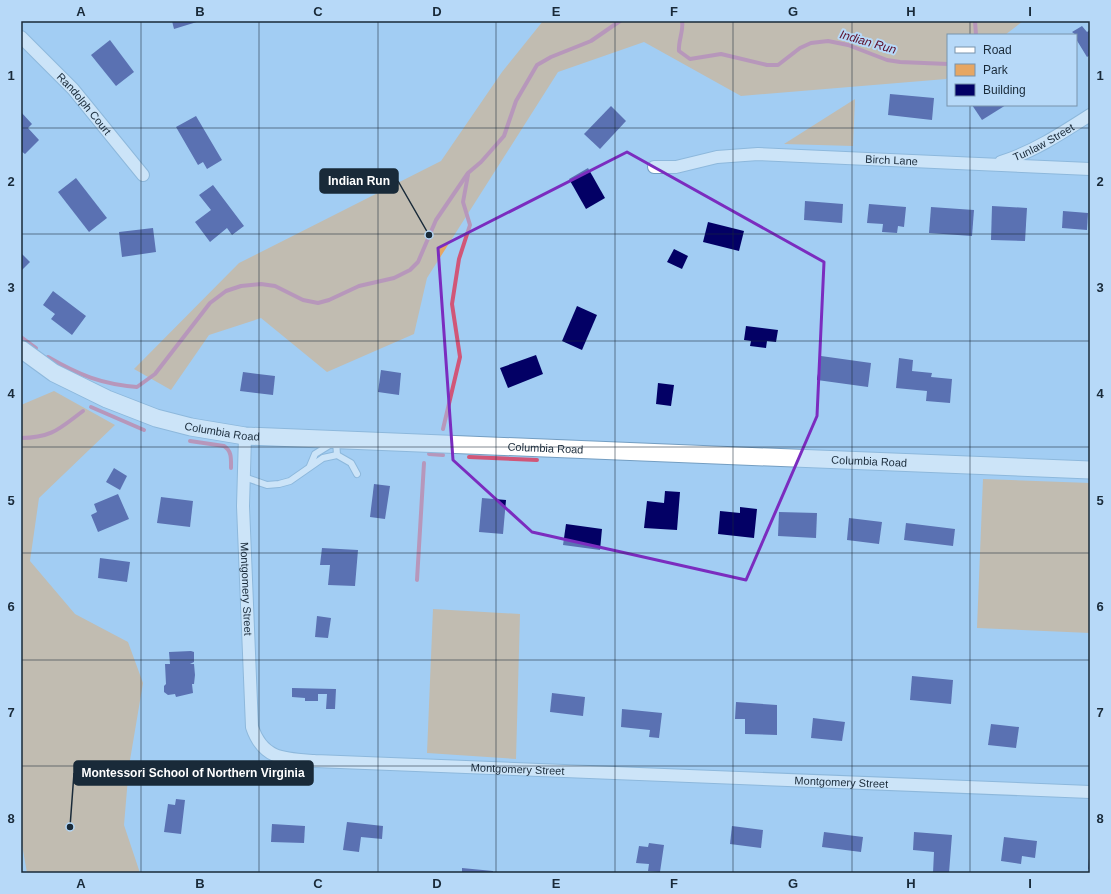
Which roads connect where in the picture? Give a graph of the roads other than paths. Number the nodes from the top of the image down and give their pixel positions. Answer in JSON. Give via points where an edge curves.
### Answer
{"nodes":[{"id":1,"x":21,"y":37,"type":"edge"},
{"id":2,"x":1090,"y":115,"type":"edge"},
{"id":3,"x":994,"y":164,"type":"junction"},
{"id":4,"x":654,"y":166,"type":"dead end"},
{"id":5,"x":1090,"y":169,"type":"edge"},
{"id":6,"x":143,"y":175,"type":"dead end"},
{"id":7,"x":21,"y":349,"type":"edge"},
{"id":8,"x":244,"y":436,"type":"junction"},
{"id":9,"x":336,"y":448,"type":"junction"},
{"id":10,"x":310,"y":466,"type":"junction"},
{"id":11,"x":1090,"y":470,"type":"edge"},
{"id":12,"x":357,"y":474,"type":"dead end"},
{"id":13,"x":244,"y":477,"type":"junction"},
{"id":14,"x":1090,"y":792,"type":"edge"}],
"edges":[{"from":1,"to":6,"type":"street","name":"Randolph Court","via":[[73,89]]},
{"from":2,"to":3,"type":"street","name":"Tunlaw Street","via":[[1016,158]]},
{"from":3,"to":4,"type":"street","name":"Birch Lane","via":[[758,154],[717,157],[676,167]]},
{"from":3,"to":5,"type":"street","name":"Birch Lane"},
{"from":7,"to":8,"type":"street","name":"Columbia Road","via":[[54,373],[107,399],[156,418]]},
{"from":8,"to":9,"type":"street","name":"Columbia Road"},
{"from":8,"to":13,"type":"street","name":"Montgomery Street"},
{"from":9,"to":10,"type":"lane"},
{"from":9,"to":10,"type":"lane","via":[[315,454]]},
{"from":9,"to":11,"type":"street","name":"Columbia Road"},
{"from":9,"to":12,"type":"lane","via":[[351,463]]},
{"from":10,"to":13,"type":"lane","via":[[290,481],[279,484],[266,485]]},
{"from":13,"to":14,"type":"street","name":"Montgomery Street","via":[[252,727],[261,744],[273,755],[286,759],[315,761]]}]}
